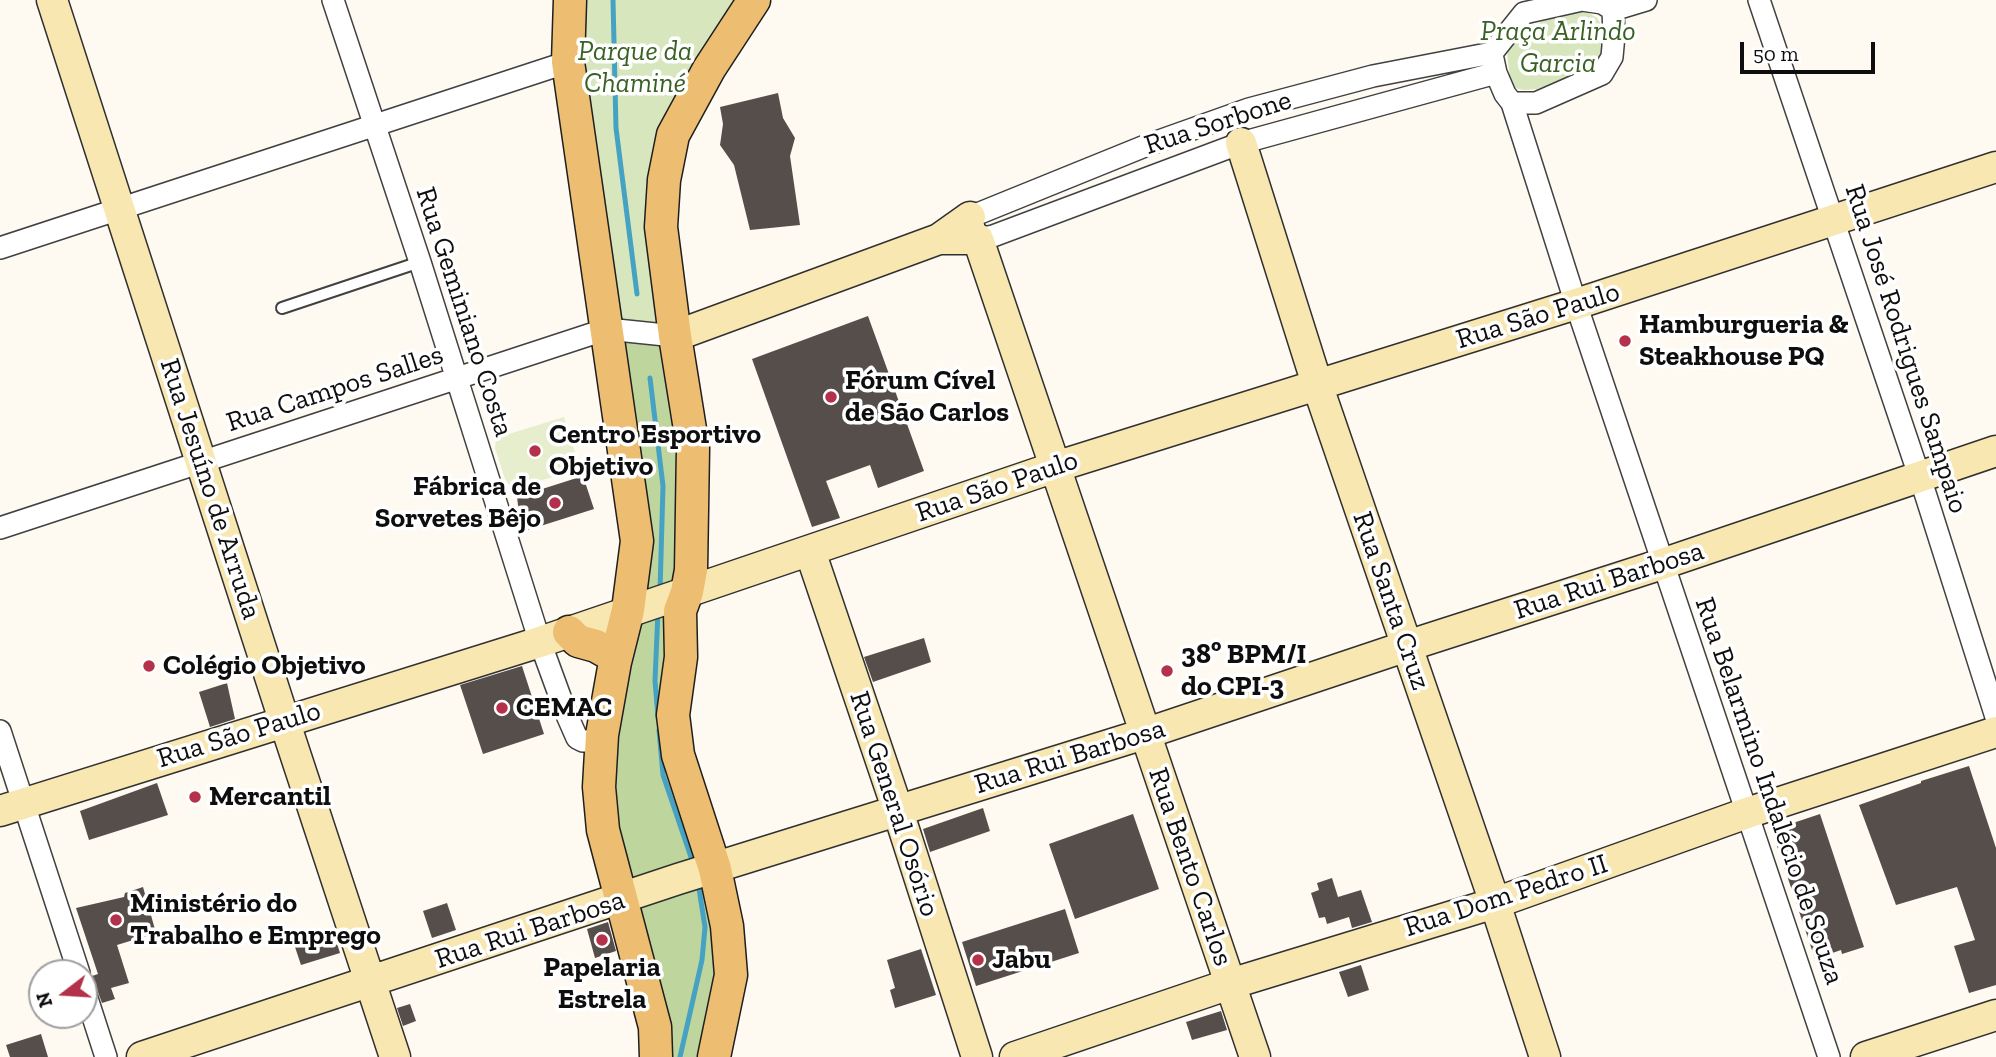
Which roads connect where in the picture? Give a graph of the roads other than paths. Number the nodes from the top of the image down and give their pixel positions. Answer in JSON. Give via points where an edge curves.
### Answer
{"nodes":[{"id":1,"x":52,"y":0,"type":"edge"},
{"id":2,"x":333,"y":0,"type":"edge"},
{"id":3,"x":570,"y":0,"type":"edge"},
{"id":4,"x":754,"y":0,"type":"edge"},
{"id":5,"x":1646,"y":0,"type":"edge"},
{"id":6,"x":1759,"y":0,"type":"edge"},
{"id":7,"x":1522,"y":7,"type":"edge"},
{"id":8,"x":1613,"y":10,"type":"junction"},
{"id":9,"x":568,"y":62,"type":"junction"},
{"id":10,"x":1494,"y":63,"type":"junction"},
{"id":11,"x":1373,"y":76,"type":"junction"},
{"id":12,"x":1512,"y":103,"type":"junction"},
{"id":13,"x":1382,"y":106,"type":"junction"},
{"id":14,"x":373,"y":124,"type":"junction"},
{"id":15,"x":1241,"y":143,"type":"junction"},
{"id":16,"x":1996,"y":167,"type":"edge"},
{"id":17,"x":121,"y":209,"type":"junction"},
{"id":18,"x":1834,"y":221,"type":"junction"},
{"id":19,"x":974,"y":228,"type":"junction"},
{"id":20,"x":0,"y":248,"type":"edge"},
{"id":21,"x":420,"y":262,"type":"junction"},
{"id":22,"x":1576,"y":304,"type":"junction"},
{"id":23,"x":282,"y":307,"type":"dead end"},
{"id":24,"x":607,"y":329,"type":"junction"},
{"id":25,"x":675,"y":336,"type":"junction"},
{"id":26,"x":456,"y":378,"type":"junction"},
{"id":27,"x":1317,"y":384,"type":"junction"},
{"id":28,"x":1996,"y":451,"type":"edge"},
{"id":29,"x":202,"y":462,"type":"junction"},
{"id":30,"x":1055,"y":467,"type":"junction"},
{"id":31,"x":1919,"y":476,"type":"junction"},
{"id":32,"x":0,"y":528,"type":"edge"},
{"id":33,"x":810,"y":551,"type":"junction"},
{"id":34,"x":1662,"y":564,"type":"junction"},
{"id":35,"x":684,"y":593,"type":"junction"},
{"id":36,"x":636,"y":608,"type":"junction"},
{"id":37,"x":555,"y":637,"type":"junction"},
{"id":38,"x":1407,"y":646,"type":"junction"},
{"id":39,"x":615,"y":662,"type":"junction"},
{"id":40,"x":1996,"y":717,"type":"edge"},
{"id":41,"x":284,"y":720,"type":"junction"},
{"id":42,"x":0,"y":731,"type":"edge"},
{"id":43,"x":1996,"y":732,"type":"edge"},
{"id":44,"x":1144,"y":734,"type":"junction"},
{"id":45,"x":602,"y":735,"type":"junction"},
{"id":46,"x":12,"y":807,"type":"edge"},
{"id":47,"x":898,"y":811,"type":"junction"},
{"id":48,"x":1747,"y":813,"type":"junction"},
{"id":49,"x":712,"y":870,"type":"junction"},
{"id":50,"x":621,"y":900,"type":"junction"},
{"id":51,"x":1495,"y":903,"type":"junction"},
{"id":52,"x":73,"y":959,"type":"edge"},
{"id":53,"x":371,"y":983,"type":"junction"},
{"id":54,"x":1230,"y":984,"type":"junction"},
{"id":55,"x":1996,"y":1015,"type":"edge"},
{"id":56,"x":97,"y":1029,"type":"edge"},
{"id":57,"x":106,"y":1057,"type":"edge"},
{"id":58,"x":142,"y":1057,"type":"edge"},
{"id":59,"x":395,"y":1057,"type":"edge"},
{"id":60,"x":656,"y":1057,"type":"edge"},
{"id":61,"x":713,"y":1057,"type":"edge"},
{"id":62,"x":977,"y":1057,"type":"edge"},
{"id":63,"x":1014,"y":1057,"type":"edge"},
{"id":64,"x":1255,"y":1057,"type":"edge"},
{"id":65,"x":1545,"y":1057,"type":"edge"},
{"id":66,"x":1829,"y":1057,"type":"edge"},
{"id":67,"x":1866,"y":1057,"type":"edge"}],
"edges":[{"from":1,"to":17,"type":"street","name":"Rua Jesuíno de Arruda"},
{"from":2,"to":14,"type":"street","name":"Rua Geminiano Costa"},
{"from":3,"to":9,"type":"main road"},
{"from":4,"to":25,"type":"main road","via":[[673,135],[661,227]]},
{"from":5,"to":8,"type":"street"},
{"from":6,"to":18,"type":"street","name":"Rua José Rodrigues Sampaio"},
{"from":7,"to":8,"type":"street","via":[[1582,0]]},
{"from":7,"to":10,"type":"street"},
{"from":8,"to":12,"type":"street","via":[[1612,57],[1602,74],[1536,103]]},
{"from":9,"to":14,"type":"street"},
{"from":9,"to":24,"type":"main road"},
{"from":10,"to":11,"type":"street","name":"Rua Sorbone"},
{"from":10,"to":12,"type":"street"},
{"from":10,"to":13,"type":"street","name":"Rua Sorbone"},
{"from":11,"to":13,"type":"street"},
{"from":11,"to":19,"type":"street","name":"Rua Sorbone","via":[[1236,113],[1145,146]]},
{"from":12,"to":22,"type":"street","name":"Rua Belarmino Indalécio de Souza"},
{"from":13,"to":15,"type":"street","name":"Rua Sorbone"},
{"from":14,"to":17,"type":"street"},
{"from":14,"to":21,"type":"street","name":"Rua Geminiano Costa"},
{"from":15,"to":19,"type":"street","name":"Rua Sorbone","via":[[993,236]]},
{"from":15,"to":27,"type":"street","name":"Rua Santa Cruz"},
{"from":16,"to":18,"type":"street","name":"Rua São Paulo"},
{"from":17,"to":20,"type":"street"},
{"from":17,"to":29,"type":"street","name":"Rua Jesuíno de Arruda"},
{"from":18,"to":22,"type":"street","name":"Rua São Paulo"},
{"from":18,"to":31,"type":"street","name":"Rua José Rodrigues Sampaio"},
{"from":19,"to":25,"type":"street","name":"Rua Sorbone"},
{"from":19,"to":30,"type":"street","name":"Rua Bento Carlos"},
{"from":21,"to":23,"type":"lane"},
{"from":21,"to":26,"type":"street","name":"Rua Geminiano Costa"},
{"from":22,"to":27,"type":"street","name":"Rua São Paulo"},
{"from":22,"to":34,"type":"street","name":"Rua Belarmino Indalécio de Souza"},
{"from":24,"to":25,"type":"street","name":"Rua Sorbone"},
{"from":24,"to":26,"type":"street","name":"Rua Campos Salles"},
{"from":24,"to":36,"type":"main road","via":[[637,541]]},
{"from":25,"to":35,"type":"main road","via":[[693,448],[691,570]]},
{"from":26,"to":29,"type":"street","name":"Rua Campos Salles"},
{"from":26,"to":37,"type":"street","name":"Rua Geminiano Costa"},
{"from":27,"to":30,"type":"street","name":"Rua São Paulo"},
{"from":27,"to":38,"type":"street","name":"Rua Santa Cruz"},
{"from":28,"to":31,"type":"street","name":"Rua Rui Barbosa"},
{"from":29,"to":32,"type":"street","name":"Rua Campos Salles"},
{"from":29,"to":41,"type":"street","name":"Rua Jesuíno de Arruda"},
{"from":30,"to":33,"type":"street","name":"Rua São Paulo"},
{"from":30,"to":44,"type":"street","name":"Rua Bento Carlos"},
{"from":31,"to":34,"type":"street","name":"Rua Rui Barbosa"},
{"from":31,"to":40,"type":"street","name":"Rua José Rodrigues Sampaio"},
{"from":33,"to":35,"type":"street","name":"Rua São Paulo"},
{"from":33,"to":47,"type":"street","name":"Rua General Osório"},
{"from":34,"to":38,"type":"street","name":"Rua Rui Barbosa"},
{"from":34,"to":48,"type":"street","name":"Rua Belarmino Indalécio de Souza"},
{"from":35,"to":36,"type":"street","name":"Rua São Paulo"},
{"from":35,"to":49,"type":"main road","via":[[673,715],[678,755]]},
{"from":36,"to":37,"type":"street","name":"Rua São Paulo"},
{"from":36,"to":39,"type":"main road"},
{"from":37,"to":39,"type":"main road","via":[[596,646]]},
{"from":37,"to":41,"type":"street","name":"Rua São Paulo"},
{"from":37,"to":45,"type":"street","name":"Rua Geminiano Costa","via":[[573,732],[583,741],[595,741]]},
{"from":38,"to":44,"type":"street","name":"Rua Rui Barbosa"},
{"from":38,"to":51,"type":"street","name":"Rua Santa Cruz"},
{"from":39,"to":45,"type":"main road"},
{"from":41,"to":46,"type":"street","name":"Rua São Paulo"},
{"from":41,"to":53,"type":"street","name":"Rua Jesuíno de Arruda"},
{"from":42,"to":46,"type":"street"},
{"from":43,"to":48,"type":"street","name":"Rua Dom Pedro II"},
{"from":44,"to":47,"type":"street","name":"Rua Rui Barbosa"},
{"from":44,"to":54,"type":"street","name":"Rua Bento Carlos"},
{"from":45,"to":50,"type":"main road","via":[[599,787],[603,830]]},
{"from":46,"to":52,"type":"street"},
{"from":47,"to":49,"type":"street","name":"Rua Rui Barbosa"},
{"from":47,"to":62,"type":"street","name":"Rua General Osório"},
{"from":48,"to":51,"type":"street","name":"Rua Dom Pedro II"},
{"from":48,"to":66,"type":"street","name":"Rua Belarmino Indalécio de Souza"},
{"from":49,"to":50,"type":"street","name":"Rua Rui Barbosa"},
{"from":49,"to":61,"type":"main road","via":[[727,926],[731,975]]},
{"from":50,"to":53,"type":"street","name":"Rua Rui Barbosa"},
{"from":50,"to":60,"type":"main road","via":[[655,1027]]},
{"from":51,"to":54,"type":"street","name":"Rua Dom Pedro II"},
{"from":51,"to":65,"type":"street","name":"Rua Santa Cruz"},
{"from":53,"to":58,"type":"street","name":"Rua Rui Barbosa"},
{"from":53,"to":59,"type":"street","name":"Rua Jesuíno de Arruda"},
{"from":54,"to":63,"type":"street","name":"Rua Dom Pedro II"},
{"from":54,"to":64,"type":"street","name":"Rua Bento Carlos"},
{"from":55,"to":67,"type":"street"},
{"from":56,"to":57,"type":"street"}]}
